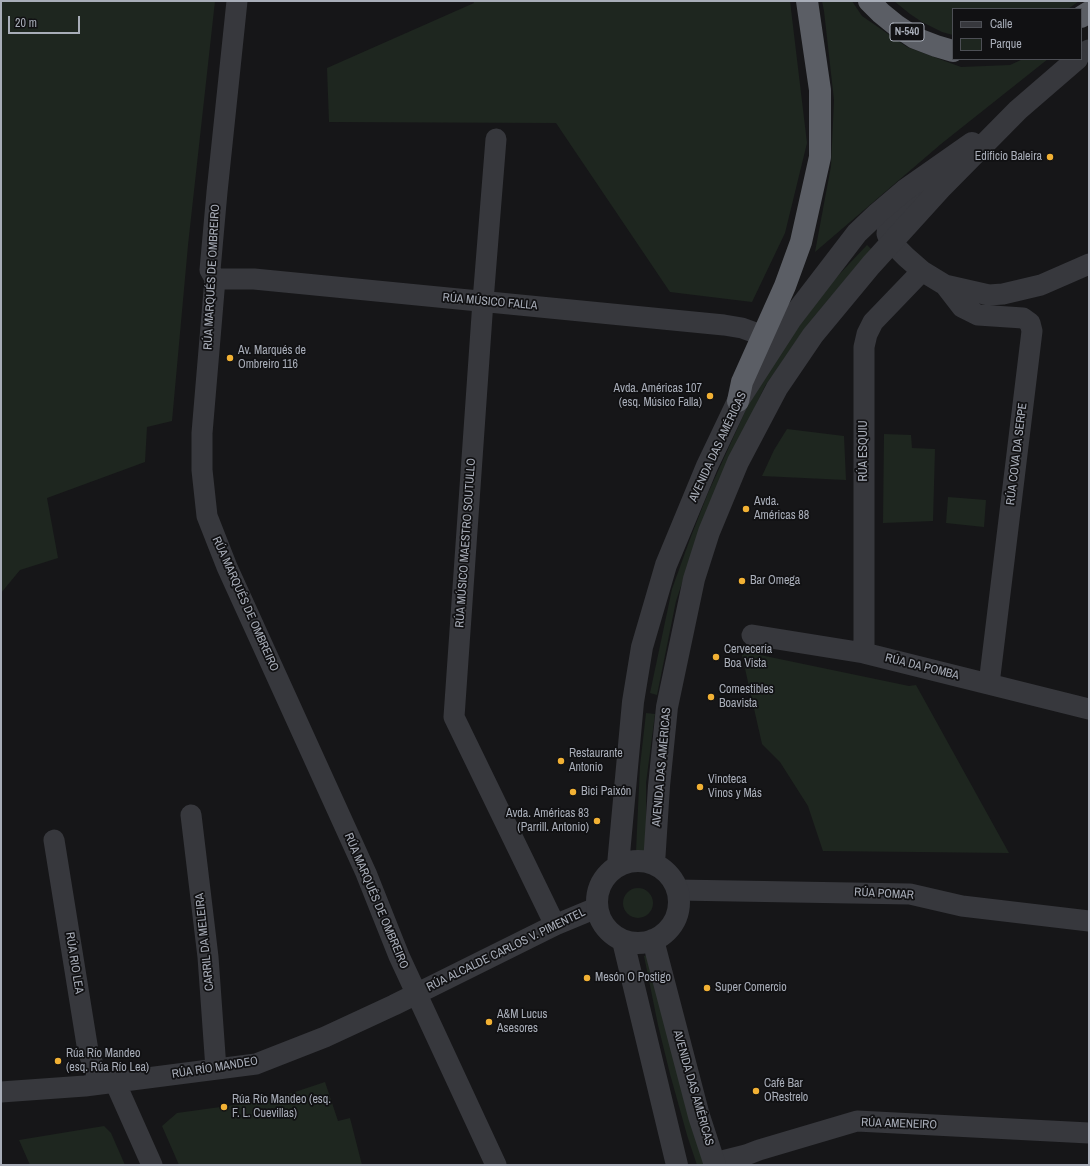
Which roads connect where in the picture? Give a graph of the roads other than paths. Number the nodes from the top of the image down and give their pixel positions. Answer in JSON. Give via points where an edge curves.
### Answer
{"nodes":[{"id":1,"x":237,"y":1,"type":"edge"},
{"id":2,"x":807,"y":1,"type":"edge"},
{"id":3,"x":869,"y":1,"type":"edge"},
{"id":4,"x":952,"y":51,"type":"edge"},
{"id":5,"x":1076,"y":60,"type":"edge"},
{"id":6,"x":1018,"y":110,"type":"junction"},
{"id":7,"x":496,"y":139,"type":"dead end"},
{"id":8,"x":978,"y":139,"type":"junction"},
{"id":9,"x":891,"y":242,"type":"junction"},
{"id":10,"x":1089,"y":264,"type":"edge"},
{"id":11,"x":922,"y":271,"type":"junction"},
{"id":12,"x":215,"y":279,"type":"junction"},
{"id":13,"x":945,"y":285,"type":"junction"},
{"id":14,"x":483,"y":301,"type":"junction"},
{"id":15,"x":762,"y":338,"type":"junction"},
{"id":16,"x":738,"y":401,"type":"junction"},
{"id":17,"x":752,"y":635,"type":"dead end"},
{"id":18,"x":864,"y":653,"type":"junction"},
{"id":19,"x":989,"y":684,"type":"junction"},
{"id":20,"x":1089,"y":709,"type":"edge"},
{"id":21,"x":191,"y":815,"type":"dead end"},
{"id":22,"x":54,"y":840,"type":"dead end"},
{"id":23,"x":654,"y":864,"type":"junction"},
{"id":24,"x":618,"y":865,"type":"junction"},
{"id":25,"x":677,"y":890,"type":"junction"},
{"id":26,"x":596,"y":908,"type":"junction"},
{"id":27,"x":1089,"y":921,"type":"edge"},
{"id":28,"x":555,"y":925,"type":"junction"},
{"id":29,"x":653,"y":940,"type":"junction"},
{"id":30,"x":623,"y":941,"type":"junction"},
{"id":31,"x":416,"y":994,"type":"junction"},
{"id":32,"x":216,"y":1069,"type":"junction"},
{"id":33,"x":107,"y":1083,"type":"junction"},
{"id":34,"x":1,"y":1092,"type":"edge"},
{"id":35,"x":1089,"y":1133,"type":"edge"},
{"id":36,"x":714,"y":1164,"type":"edge"},
{"id":37,"x":152,"y":1165,"type":"edge"},
{"id":38,"x":496,"y":1165,"type":"edge"},
{"id":39,"x":677,"y":1165,"type":"edge"}],
"edges":[{"from":1,"to":12,"type":"street","name":"RÚA MARQUÉS DE OMBREIRO","via":[[210,270]]},
{"from":2,"to":15,"type":"highway","via":[[820,90],[820,157],[801,242]]},
{"from":3,"to":4,"type":"highway","number":"N-540","via":[[915,38]]},
{"from":5,"to":6,"type":"street","name":"AVENIDA DAS AMÉRICAS"},
{"from":6,"to":8,"type":"street","name":"AVENIDA DAS AMÉRICAS"},
{"from":6,"to":9,"type":"street","name":"AVENIDA DAS AMÉRICAS"},
{"from":7,"to":14,"type":"street","name":"RÚA MÚSICO MAESTRO SOUTULLO"},
{"from":8,"to":9,"type":"street","via":[[893,217],[886,230]]},
{"from":8,"to":16,"type":"street","name":"AVENIDA DAS AMÉRICAS","via":[[905,190],[857,233],[791,319]]},
{"from":9,"to":11,"type":"street"},
{"from":9,"to":23,"type":"street","name":"AVENIDA DAS AMÉRICAS","via":[[813,335],[777,388],[738,462],[709,532],[694,579],[667,706]]},
{"from":10,"to":13,"type":"street","via":[[1041,285],[1003,294],[989,295]]},
{"from":11,"to":13,"type":"street"},
{"from":11,"to":18,"type":"street","name":"RÚA ESQUIU","via":[[873,322],[864,347]]},
{"from":12,"to":14,"type":"street","name":"RÚA MÚSICO FALLA","via":[[254,280]]},
{"from":12,"to":31,"type":"street","name":"RÚA MARQUÉS DE OMBREIRO","via":[[202,433],[202,470],[207,516],[366,873]]},
{"from":13,"to":19,"type":"street","name":"RÚA COVA DA SERPE","via":[[962,307],[978,315],[1023,318],[1030,323],[1032,331]]},
{"from":14,"to":15,"type":"street","name":"RÚA MÚSICO FALLA","via":[[724,324],[753,332]]},
{"from":14,"to":28,"type":"street","name":"RÚA MÚSICO MAESTRO SOUTULLO","via":[[454,717]]},
{"from":15,"to":16,"type":"highway","via":[[742,382]]},
{"from":16,"to":24,"type":"street","name":"AVENIDA DAS AMÉRICAS","via":[[707,466],[666,565],[642,647],[633,702]]},
{"from":17,"to":18,"type":"street","name":"RÚA DA POMBA"},
{"from":18,"to":19,"type":"street","name":"RÚA DA POMBA"},
{"from":19,"to":20,"type":"street","name":"RÚA DA POMBA"},
{"from":21,"to":32,"type":"street","name":"CARRIL DA MELEIRA","via":[[208,957]]},
{"from":22,"to":33,"type":"street","name":"RÚA RIO LEA","via":[[88,1051]]},
{"from":23,"to":24,"type":"street","via":[[630,861]]},
{"from":23,"to":25,"type":"street","via":[[672,879]]},
{"from":24,"to":26,"type":"street","via":[[608,872],[601,882]]},
{"from":25,"to":27,"type":"street","name":"RÚA POMAR","via":[[910,894],[962,906]]},
{"from":25,"to":29,"type":"street","via":[[679,902],[672,925],[664,934]]},
{"from":26,"to":28,"type":"street","name":"RÚA ALCALDE CARLOS V. PIMENTEL"},
{"from":26,"to":30,"type":"street","via":[[604,926],[612,935]]},
{"from":28,"to":31,"type":"street","name":"RÚA ALCALDE CARLOS V. PIMENTEL"},
{"from":29,"to":30,"type":"street","via":[[643,943]]},
{"from":29,"to":36,"type":"street","name":"AVENIDA DAS AMÉRICAS","via":[[698,1116]]},
{"from":30,"to":39,"type":"street"},
{"from":31,"to":32,"type":"street","name":"RÚA RÍO MANDEO","via":[[325,1037],[256,1064]]},
{"from":31,"to":38,"type":"street","name":"RÚA MARQUÉS DE OMBREIRO"},
{"from":32,"to":33,"type":"street","name":"RÚA RÍO MANDEO"},
{"from":33,"to":34,"type":"street","name":"RÚA RÍO MANDEO"},
{"from":33,"to":37,"type":"street","name":"RÚA RIO LEA"},
{"from":35,"to":36,"type":"street","name":"RÚA AMENEIRO","via":[[857,1121]]}]}
